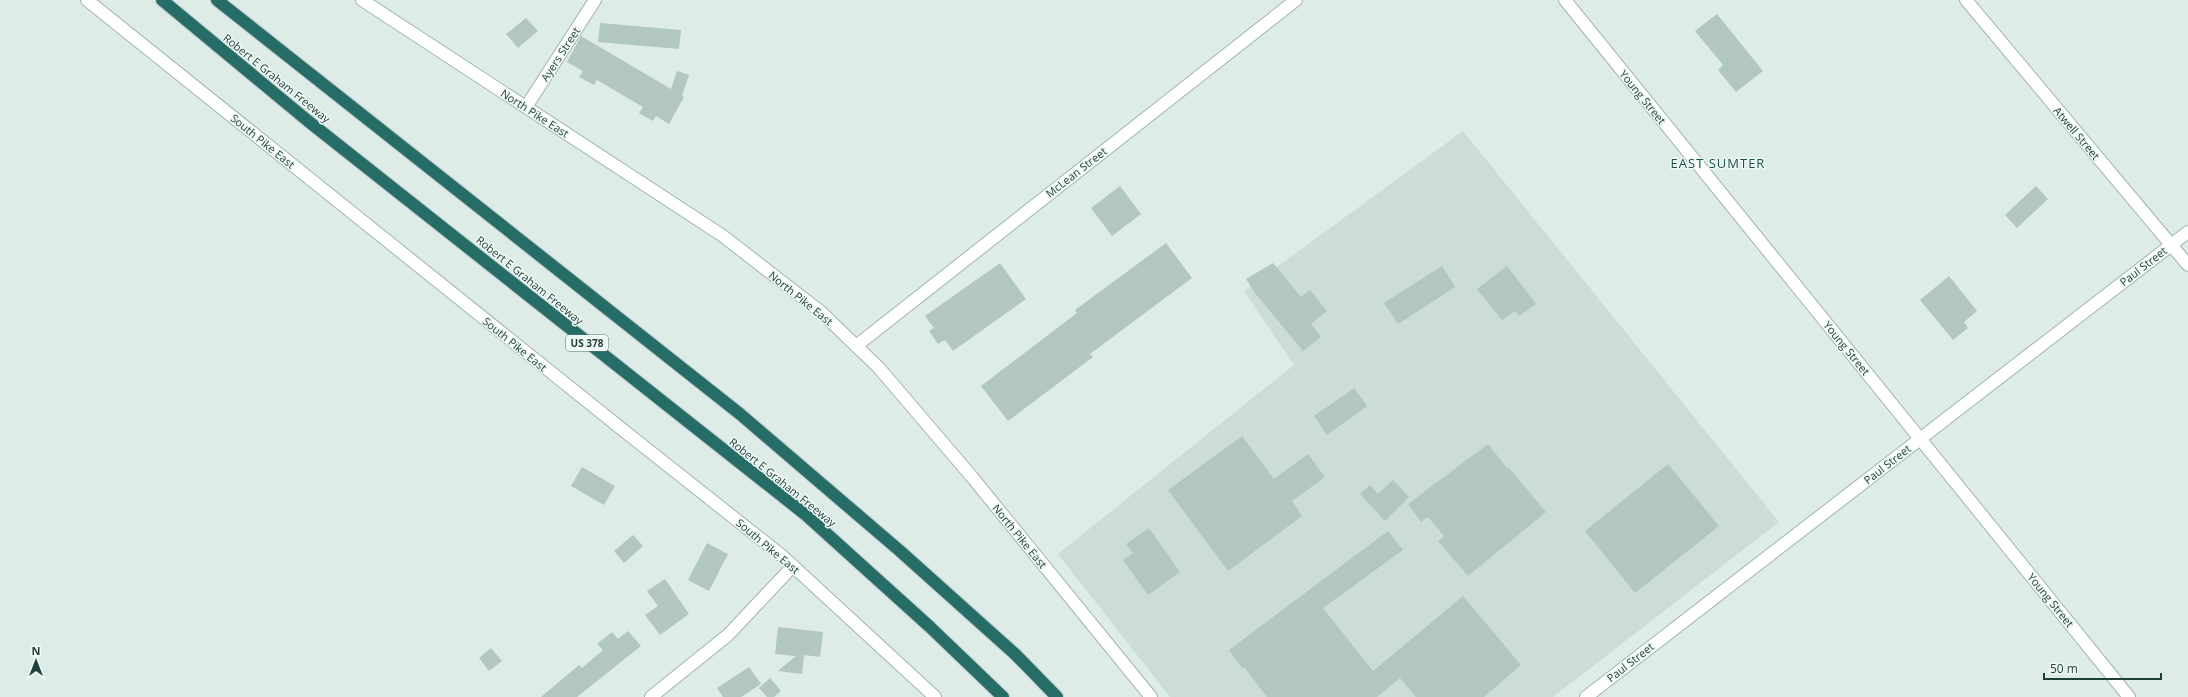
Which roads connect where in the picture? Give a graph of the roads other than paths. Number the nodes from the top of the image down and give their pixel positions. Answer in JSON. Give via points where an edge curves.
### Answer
{"nodes":[{"id":1,"x":87,"y":0,"type":"edge"},
{"id":2,"x":162,"y":0,"type":"edge"},
{"id":3,"x":217,"y":0,"type":"edge"},
{"id":4,"x":362,"y":0,"type":"edge"},
{"id":5,"x":595,"y":0,"type":"edge"},
{"id":6,"x":1296,"y":0,"type":"edge"},
{"id":7,"x":1565,"y":0,"type":"edge"},
{"id":8,"x":1966,"y":0,"type":"edge"},
{"id":9,"x":526,"y":107,"type":"junction"},
{"id":10,"x":2188,"y":232,"type":"edge"},
{"id":11,"x":2171,"y":245,"type":"junction"},
{"id":12,"x":2188,"y":265,"type":"edge"},
{"id":13,"x":856,"y":346,"type":"junction"},
{"id":14,"x":1920,"y":439,"type":"junction"},
{"id":15,"x":793,"y":566,"type":"junction"},
{"id":16,"x":651,"y":697,"type":"edge"},
{"id":17,"x":935,"y":697,"type":"edge"},
{"id":18,"x":1003,"y":697,"type":"edge"},
{"id":19,"x":1057,"y":697,"type":"edge"},
{"id":20,"x":1151,"y":697,"type":"edge"},
{"id":21,"x":1586,"y":697,"type":"edge"},
{"id":22,"x":2129,"y":697,"type":"edge"}],
"edges":[{"from":1,"to":15,"type":"street","name":"South Pike East"},
{"from":2,"to":18,"type":"highway","name":"Robert E Graham Freeway","number":"US 378","via":[[308,121],[806,515]]},
{"from":3,"to":19,"type":"highway","name":"Robert E Graham Freeway","via":[[740,414],[900,551],[1015,654]]},
{"from":4,"to":9,"type":"street","name":"North Pike East"},
{"from":5,"to":9,"type":"street","name":"Ayers Street"},
{"from":6,"to":13,"type":"street","name":"McLean Street"},
{"from":7,"to":14,"type":"street","name":"Young Street"},
{"from":8,"to":11,"type":"street","name":"Atwell Street"},
{"from":9,"to":13,"type":"street","name":"North Pike East","via":[[723,236],[821,312]]},
{"from":10,"to":11,"type":"street","name":"Paul Street"},
{"from":11,"to":12,"type":"street","name":"Atwell Street"},
{"from":11,"to":14,"type":"street","name":"Paul Street"},
{"from":13,"to":20,"type":"street","name":"North Pike East","via":[[879,368],[972,477]]},
{"from":14,"to":21,"type":"street","name":"Paul Street"},
{"from":14,"to":22,"type":"street","name":"Young Street"},
{"from":15,"to":16,"type":"street","via":[[728,635]]},
{"from":15,"to":17,"type":"street","name":"South Pike East"}]}
